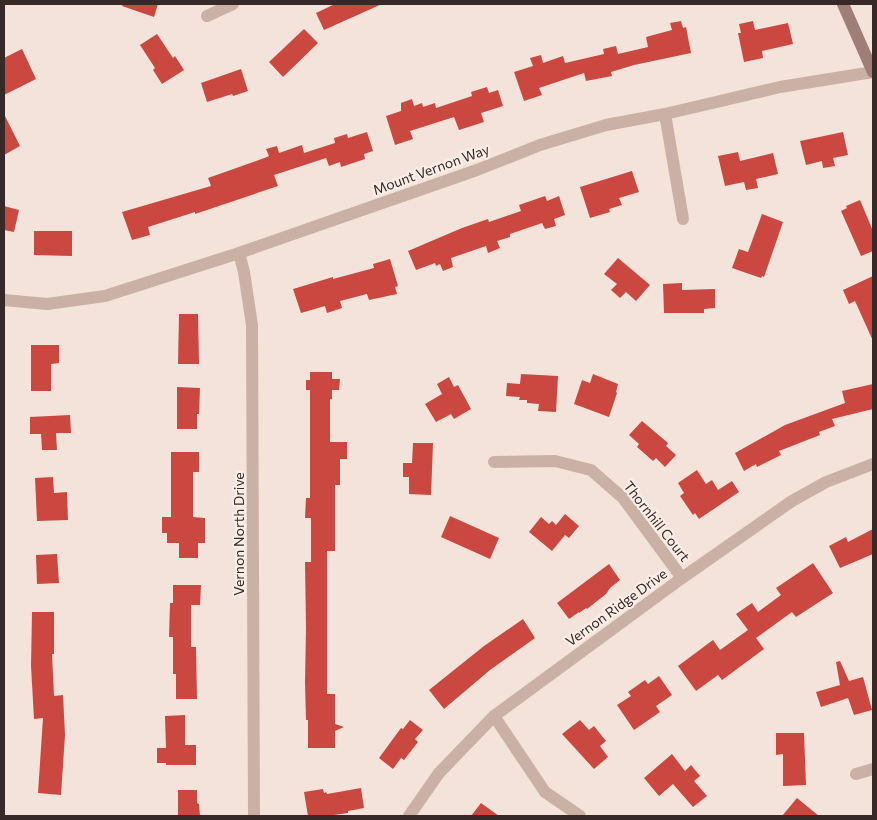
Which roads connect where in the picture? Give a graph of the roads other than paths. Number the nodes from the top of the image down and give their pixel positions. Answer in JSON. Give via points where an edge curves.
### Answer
{"nodes":[{"id":1,"x":233,"y":4,"type":"edge"},
{"id":2,"x":842,"y":4,"type":"edge"},
{"id":3,"x":207,"y":16,"type":"dead end"},
{"id":4,"x":873,"y":72,"type":"edge"},
{"id":5,"x":665,"y":114,"type":"junction"},
{"id":6,"x":683,"y":219,"type":"dead end"},
{"id":7,"x":239,"y":253,"type":"junction"},
{"id":8,"x":4,"y":300,"type":"edge"},
{"id":9,"x":494,"y":462,"type":"dead end"},
{"id":10,"x":873,"y":464,"type":"edge"},
{"id":11,"x":682,"y":578,"type":"junction"},
{"id":12,"x":494,"y":716,"type":"junction"},
{"id":13,"x":873,"y":769,"type":"edge"},
{"id":14,"x":856,"y":774,"type":"dead end"},
{"id":15,"x":254,"y":816,"type":"edge"},
{"id":16,"x":409,"y":816,"type":"edge"},
{"id":17,"x":580,"y":816,"type":"edge"}],
"edges":[{"from":1,"to":3,"type":"street"},
{"from":2,"to":4,"type":"main road"},
{"from":4,"to":5,"type":"street","name":"Mount Vernon Way","via":[[780,87]]},
{"from":5,"to":6,"type":"street"},
{"from":5,"to":7,"type":"street","name":"Mount Vernon Way","via":[[606,125],[540,145]]},
{"from":7,"to":8,"type":"street","name":"Mount Vernon Way","via":[[105,296],[47,304]]},
{"from":7,"to":15,"type":"street","name":"Vernon North Drive","via":[[252,325]]},
{"from":9,"to":11,"type":"street","name":"Thornhill Court","via":[[555,461],[591,470],[623,498]]},
{"from":10,"to":11,"type":"street","name":"Vernon Ridge Drive","via":[[826,482],[792,501]]},
{"from":11,"to":12,"type":"street","name":"Vernon Ridge Drive"},
{"from":12,"to":16,"type":"street","name":"Vernon Ridge Drive","via":[[440,773]]},
{"from":12,"to":17,"type":"street","via":[[545,792]]},
{"from":13,"to":14,"type":"street"}]}
